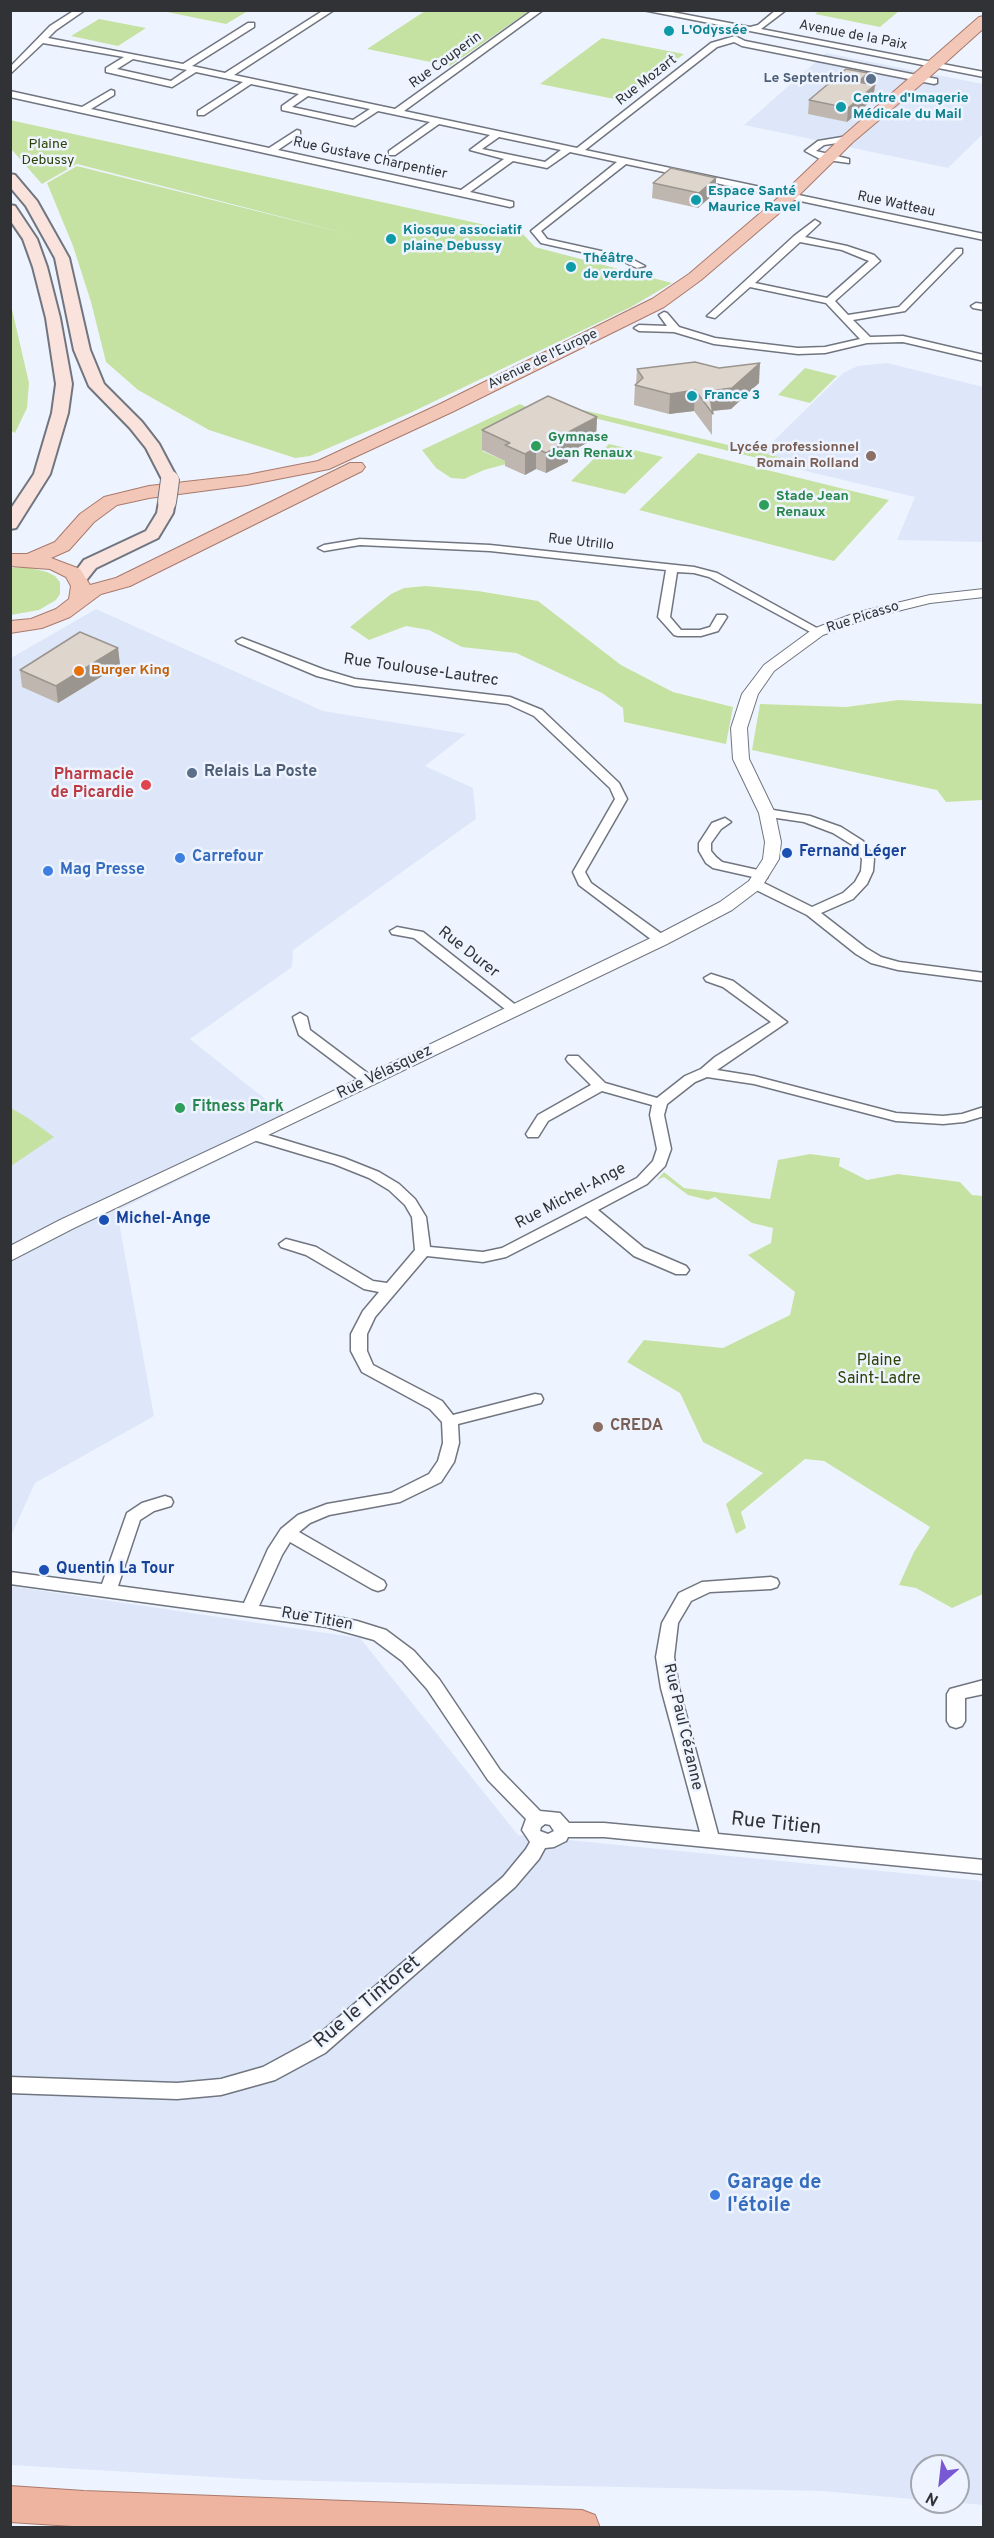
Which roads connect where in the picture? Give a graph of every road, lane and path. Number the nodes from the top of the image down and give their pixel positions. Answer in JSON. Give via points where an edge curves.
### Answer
{"nodes":[{"id":1,"x":81,"y":10,"type":"edge"},
{"id":2,"x":330,"y":10,"type":"edge"},
{"id":3,"x":539,"y":10,"type":"edge"},
{"id":4,"x":647,"y":10,"type":"edge"},
{"id":5,"x":782,"y":10,"type":"edge"},
{"id":6,"x":984,"y":20,"type":"edge"},
{"id":7,"x":251,"y":25,"type":"dead end"},
{"id":8,"x":750,"y":30,"type":"junction"},
{"id":9,"x":984,"y":37,"type":"edge"},
{"id":10,"x":735,"y":39,"type":"junction"},
{"id":11,"x":43,"y":40,"type":"junction"},
{"id":12,"x":132,"y":56,"type":"junction"},
{"id":13,"x":190,"y":68,"type":"junction"},
{"id":14,"x":10,"y":72,"type":"edge"},
{"id":15,"x":934,"y":73,"type":"junction"},
{"id":16,"x":984,"y":75,"type":"edge"},
{"id":17,"x":227,"y":76,"type":"junction"},
{"id":18,"x":250,"y":81,"type":"junction"},
{"id":19,"x":111,"y":93,"type":"dead end"},
{"id":20,"x":307,"y":93,"type":"junction"},
{"id":21,"x":10,"y":94,"type":"edge"},
{"id":22,"x":377,"y":108,"type":"junction"},
{"id":23,"x":84,"y":110,"type":"junction"},
{"id":24,"x":397,"y":112,"type":"junction"},
{"id":25,"x":201,"y":113,"type":"dead end"},
{"id":26,"x":437,"y":121,"type":"junction"},
{"id":27,"x":297,"y":133,"type":"dead end"},
{"id":28,"x":497,"y":134,"type":"junction"},
{"id":29,"x":573,"y":150,"type":"junction"},
{"id":30,"x":271,"y":151,"type":"junction"},
{"id":31,"x":392,"y":153,"type":"dead end"},
{"id":32,"x":511,"y":158,"type":"junction"},
{"id":33,"x":828,"y":159,"type":"junction"},
{"id":34,"x":624,"y":161,"type":"junction"},
{"id":35,"x":846,"y":161,"type":"junction"},
{"id":36,"x":10,"y":178,"type":"edge"},
{"id":37,"x":463,"y":194,"type":"junction"},
{"id":38,"x":796,"y":197,"type":"junction"},
{"id":39,"x":510,"y":204,"type":"dead end"},
{"id":40,"x":10,"y":209,"type":"edge"},
{"id":41,"x":814,"y":223,"type":"dead end"},
{"id":42,"x":984,"y":237,"type":"edge"},
{"id":43,"x":797,"y":238,"type":"junction"},
{"id":44,"x":959,"y":251,"type":"dead end"},
{"id":45,"x":640,"y":266,"type":"dead end"},
{"id":46,"x":748,"y":284,"type":"junction"},
{"id":47,"x":829,"y":302,"type":"junction"},
{"id":48,"x":664,"y":315,"type":"junction"},
{"id":49,"x":712,"y":316,"type":"dead end"},
{"id":50,"x":845,"y":318,"type":"junction"},
{"id":51,"x":639,"y":328,"type":"junction"},
{"id":52,"x":675,"y":329,"type":"junction"},
{"id":53,"x":867,"y":340,"type":"junction"},
{"id":54,"x":984,"y":358,"type":"edge"},
{"id":55,"x":10,"y":524,"type":"edge"},
{"id":56,"x":324,"y":548,"type":"dead end"},
{"id":57,"x":10,"y":560,"type":"edge"},
{"id":58,"x":30,"y":560,"type":"junction"},
{"id":59,"x":672,"y":568,"type":"junction"},
{"id":60,"x":78,"y":579,"type":"junction"},
{"id":61,"x":984,"y":593,"type":"edge"},
{"id":62,"x":78,"y":601,"type":"junction"},
{"id":63,"x":722,"y":617,"type":"dead end"},
{"id":64,"x":10,"y":627,"type":"edge"},
{"id":65,"x":819,"y":632,"type":"junction"},
{"id":66,"x":242,"y":641,"type":"dead end"},
{"id":67,"x":767,"y":813,"type":"junction"},
{"id":68,"x":725,"y":822,"type":"dead end"},
{"id":69,"x":758,"y":879,"type":"junction"},
{"id":70,"x":813,"y":912,"type":"junction"},
{"id":71,"x":397,"y":931,"type":"dead end"},
{"id":72,"x":661,"y":940,"type":"junction"},
{"id":73,"x":984,"y":977,"type":"edge"},
{"id":74,"x":711,"y":978,"type":"dead end"},
{"id":75,"x":516,"y":1011,"type":"junction"},
{"id":76,"x":300,"y":1017,"type":"dead end"},
{"id":77,"x":573,"y":1059,"type":"dead end"},
{"id":78,"x":706,"y":1072,"type":"junction"},
{"id":79,"x":369,"y":1081,"type":"junction"},
{"id":80,"x":600,"y":1086,"type":"junction"},
{"id":81,"x":660,"y":1103,"type":"junction"},
{"id":82,"x":984,"y":1111,"type":"edge"},
{"id":83,"x":533,"y":1134,"type":"dead end"},
{"id":84,"x":255,"y":1136,"type":"junction"},
{"id":85,"x":587,"y":1209,"type":"junction"},
{"id":86,"x":286,"y":1244,"type":"dead end"},
{"id":87,"x":423,"y":1251,"type":"junction"},
{"id":88,"x":10,"y":1254,"type":"edge"},
{"id":89,"x":681,"y":1270,"type":"dead end"},
{"id":90,"x":390,"y":1289,"type":"junction"},
{"id":91,"x":535,"y":1398,"type":"dead end"},
{"id":92,"x":450,"y":1421,"type":"junction"},
{"id":93,"x":165,"y":1502,"type":"dead end"},
{"id":94,"x":287,"y":1533,"type":"junction"},
{"id":95,"x":10,"y":1578,"type":"edge"},
{"id":96,"x":771,"y":1583,"type":"dead end"},
{"id":97,"x":378,"y":1585,"type":"dead end"},
{"id":98,"x":108,"y":1590,"type":"junction"},
{"id":99,"x":249,"y":1610,"type":"junction"},
{"id":100,"x":984,"y":1687,"type":"edge"},
{"id":101,"x":956,"y":1721,"type":"dead end"},
{"id":102,"x":537,"y":1819,"type":"junction"},
{"id":103,"x":562,"y":1830,"type":"junction"},
{"id":104,"x":540,"y":1840,"type":"junction"},
{"id":105,"x":711,"y":1840,"type":"junction"},
{"id":106,"x":984,"y":1867,"type":"edge"},
{"id":107,"x":10,"y":2085,"type":"edge"},
{"id":108,"x":10,"y":2504,"type":"edge"},
{"id":109,"x":582,"y":2528,"type":"edge"}],
"edges":[{"from":1,"to":11,"type":"street","via":[[53,28]]},
{"from":2,"to":17,"type":"street"},
{"from":3,"to":24,"type":"street","name":"Rue Couperin"},
{"from":4,"to":8,"type":"street","name":"Avenue de la Paix"},
{"from":5,"to":8,"type":"street","name":"Rue Mozart","via":[[761,27]]},
{"from":6,"to":15,"type":"main road","name":"Avenue de l'Europe"},
{"from":7,"to":13,"type":"street"},
{"from":8,"to":10,"type":"street","name":"Rue Mozart","via":[[736,34]]},
{"from":8,"to":15,"type":"street","name":"Avenue de la Paix"},
{"from":9,"to":15,"type":"main road","name":"Avenue de l'Europe"},
{"from":10,"to":15,"type":"street"},
{"from":10,"to":29,"type":"street","name":"Rue Mozart","via":[[714,45]]},
{"from":11,"to":12,"type":"street","name":"Rue Watteau"},
{"from":11,"to":14,"type":"street"},
{"from":12,"to":13,"type":"street","name":"Rue Watteau"},
{"from":12,"to":13,"type":"street","via":[[109,70],[172,84]]},
{"from":13,"to":17,"type":"street","name":"Rue Watteau"},
{"from":15,"to":16,"type":"street","name":"Avenue de la Paix"},
{"from":15,"to":33,"type":"main road","name":"Avenue de l'Europe"},
{"from":15,"to":35,"type":"main road","name":"Avenue de l'Europe"},
{"from":17,"to":18,"type":"street","name":"Rue Watteau"},
{"from":18,"to":20,"type":"street","name":"Rue Watteau"},
{"from":18,"to":25,"type":"street"},
{"from":19,"to":23,"type":"street"},
{"from":20,"to":22,"type":"street","name":"Rue Watteau"},
{"from":20,"to":22,"type":"street","via":[[285,108],[355,123]]},
{"from":21,"to":23,"type":"street","name":"Rue Gustave Charpentier"},
{"from":22,"to":24,"type":"street","name":"Rue Watteau"},
{"from":23,"to":30,"type":"street","name":"Rue Gustave Charpentier"},
{"from":24,"to":26,"type":"street","name":"Rue Watteau"},
{"from":26,"to":28,"type":"street","name":"Rue Watteau"},
{"from":26,"to":31,"type":"street"},
{"from":27,"to":30,"type":"street","name":"Rue Gustave Charpentier"},
{"from":28,"to":29,"type":"street","name":"Rue Watteau"},
{"from":28,"to":32,"type":"street","name":"Rue Mozart","via":[[475,150]]},
{"from":29,"to":32,"type":"street","name":"Rue Mozart","via":[[547,165]]},
{"from":29,"to":34,"type":"street","name":"Rue Watteau"},
{"from":30,"to":37,"type":"street","name":"Rue Gustave Charpentier"},
{"from":32,"to":37,"type":"street","name":"Rue Gustave Charpentier"},
{"from":33,"to":35,"type":"street"},
{"from":33,"to":38,"type":"main road","name":"Avenue de l'Europe"},
{"from":34,"to":38,"type":"street","name":"Rue Watteau"},
{"from":34,"to":45,"type":"street","via":[[536,231],[544,241]]},
{"from":35,"to":38,"type":"main road","name":"Avenue de l'Europe"},
{"from":36,"to":60,"type":"main road","bridge":true,"via":[[32,204],[62,258],[82,350],[97,386],[136,425],[170,480],[165,513],[152,534],[90,564]]},
{"from":37,"to":39,"type":"street","name":"Rue Gustave Charpentier"},
{"from":38,"to":42,"type":"street","name":"Rue Watteau"},
{"from":38,"to":48,"type":"main road","name":"Avenue de l'Europe","via":[[724,273]]},
{"from":38,"to":58,"type":"main road","name":"Avenue de l'Europe","via":[[658,303],[352,453],[291,472],[129,495],[111,501],[87,518],[62,546]]},
{"from":40,"to":55,"type":"main road","via":[[30,239],[40,267],[64,384],[60,413],[42,474]]},
{"from":41,"to":43,"type":"street"},
{"from":43,"to":46,"type":"street"},
{"from":43,"to":47,"type":"street","via":[[875,261]]},
{"from":44,"to":50,"type":"street","via":[[902,309]]},
{"from":46,"to":47,"type":"street"},
{"from":46,"to":49,"type":"street"},
{"from":47,"to":50,"type":"street"},
{"from":48,"to":51,"type":"main road","name":"Avenue de l'Europe"},
{"from":48,"to":52,"type":"street"},
{"from":50,"to":53,"type":"street"},
{"from":51,"to":52,"type":"street"},
{"from":51,"to":62,"type":"main road","name":"Avenue de l'Europe"},
{"from":52,"to":53,"type":"street","via":[[714,341],[798,351],[825,350]]},
{"from":53,"to":54,"type":"street","via":[[903,339]]},
{"from":56,"to":59,"type":"street","name":"Rue Utrillo","via":[[360,542],[490,548]]},
{"from":57,"to":58,"type":"main road"},
{"from":58,"to":60,"type":"main road","via":[[65,568]]},
{"from":59,"to":63,"type":"street","via":[[664,617],[678,633],[714,629]]},
{"from":59,"to":65,"type":"street","name":"Rue Utrillo","via":[[713,575]]},
{"from":60,"to":62,"type":"main road"},
{"from":61,"to":65,"type":"street","name":"Rue Picasso","via":[[907,603]]},
{"from":62,"to":64,"type":"main road","name":"Avenue de l'Europe","via":[[50,619]]},
{"from":65,"to":67,"type":"street","name":"Rue Picasso","via":[[769,668],[750,694],[739,728],[741,759]]},
{"from":66,"to":72,"type":"street","name":"Rue Toulouse-Lautrec","via":[[321,673],[355,682],[510,700],[538,713],[615,786],[621,800],[579,873],[585,885]]},
{"from":67,"to":69,"type":"street","name":"Rue Picasso","via":[[773,842],[768,866]]},
{"from":67,"to":70,"type":"street","via":[[806,819],[837,830],[859,844],[868,859],[861,884],[848,896]]},
{"from":68,"to":69,"type":"street","via":[[716,826],[705,843],[705,851],[718,865]]},
{"from":69,"to":70,"type":"street"},
{"from":69,"to":72,"type":"street","name":"Rue Vélasquez","via":[[726,906]]},
{"from":70,"to":73,"type":"street","via":[[876,960]]},
{"from":71,"to":75,"type":"street","name":"Rue Durer","via":[[418,935]]},
{"from":72,"to":75,"type":"street","name":"Rue Vélasquez"},
{"from":74,"to":78,"type":"street","via":[[728,984],[780,1022]]},
{"from":75,"to":79,"type":"street","name":"Rue Vélasquez"},
{"from":76,"to":79,"type":"street","via":[[304,1032]]},
{"from":77,"to":80,"type":"street"},
{"from":78,"to":81,"type":"street","via":[[690,1078]]},
{"from":78,"to":82,"type":"street","via":[[754,1080],[896,1117],[943,1120]]},
{"from":79,"to":84,"type":"street","name":"Rue Vélasquez"},
{"from":80,"to":81,"type":"street"},
{"from":80,"to":83,"type":"street","via":[[543,1118]]},
{"from":81,"to":85,"type":"street","name":"Rue Michel-Ange","via":[[657,1115],[664,1149],[660,1163],[642,1180]]},
{"from":84,"to":87,"type":"street","via":[[339,1161],[394,1187],[419,1217]]},
{"from":84,"to":88,"type":"street","name":"Rue Vélasquez"},
{"from":85,"to":87,"type":"street","name":"Rue Michel-Ange","via":[[506,1252],[483,1257]]},
{"from":85,"to":89,"type":"street","via":[[639,1252]]},
{"from":86,"to":90,"type":"street","via":[[311,1251],[369,1285]]},
{"from":87,"to":90,"type":"street"},
{"from":90,"to":92,"type":"street","via":[[358,1334],[359,1350],[367,1368],[436,1406]]},
{"from":91,"to":92,"type":"street"},
{"from":92,"to":94,"type":"street","via":[[452,1443],[435,1478],[394,1498],[327,1510],[304,1519]]},
{"from":93,"to":98,"type":"street","via":[[133,1517]]},
{"from":94,"to":97,"type":"street"},
{"from":94,"to":99,"type":"street"},
{"from":95,"to":98,"type":"street","name":"Rue Titien"},
{"from":96,"to":105,"type":"street","name":"Rue Paul Cézanne","via":[[708,1586],[685,1596],[670,1623],[665,1657],[670,1688]]},
{"from":98,"to":99,"type":"street","name":"Rue Titien"},
{"from":99,"to":102,"type":"street","name":"Rue Titien","via":[[357,1626],[380,1635],[408,1656],[432,1684],[495,1775]]},
{"from":100,"to":101,"type":"street","via":[[956,1694]]},
{"from":102,"to":103,"type":"street","via":[[554,1818]]},
{"from":102,"to":104,"type":"street","via":[[531,1830]]},
{"from":103,"to":104,"type":"street","via":[[555,1840]]},
{"from":103,"to":105,"type":"street","name":"Rue Titien"},
{"from":104,"to":107,"type":"street","name":"Rue le Tintoret","via":[[509,1882],[318,2048],[268,2074],[221,2087],[177,2091]]},
{"from":105,"to":106,"type":"street","name":"Rue Titien"},
{"from":108,"to":109,"type":"highway"}]}
